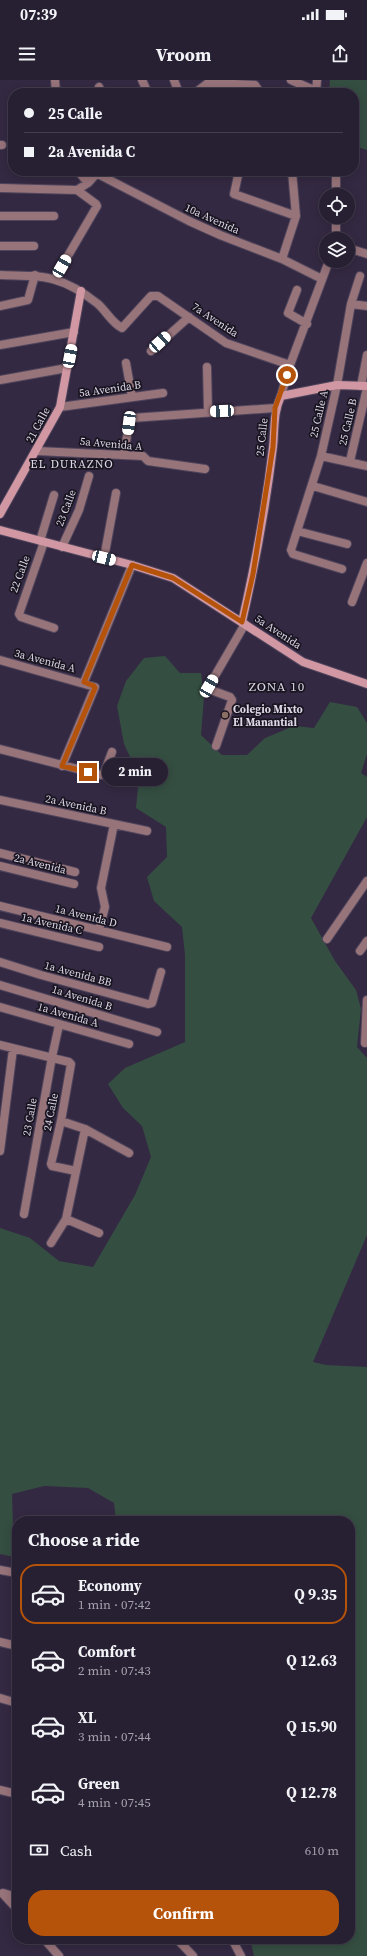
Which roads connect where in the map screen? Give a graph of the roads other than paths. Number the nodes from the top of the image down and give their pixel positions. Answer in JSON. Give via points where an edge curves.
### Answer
{"nodes":[{"id":1,"x":291,"y":80,"type":"edge"},
{"id":2,"x":211,"y":83,"type":"junction"},
{"id":3,"x":203,"y":88,"type":"edge"},
{"id":4,"x":211,"y":88,"type":"edge"},
{"id":5,"x":256,"y":88,"type":"edge"},
{"id":6,"x":308,"y":88,"type":"edge"},
{"id":7,"x":82,"y":176,"type":"edge"},
{"id":8,"x":94,"y":176,"type":"edge"},
{"id":9,"x":105,"y":176,"type":"edge"},
{"id":10,"x":238,"y":176,"type":"edge"},
{"id":11,"x":292,"y":176,"type":"edge"},
{"id":12,"x":336,"y":176,"type":"edge"},
{"id":13,"x":88,"y":183,"type":"junction"},
{"id":14,"x":0,"y":188,"type":"edge"},
{"id":15,"x":336,"y":188,"type":"edge"},
{"id":16,"x":75,"y":190,"type":"junction"},
{"id":17,"x":0,"y":216,"type":"edge"},
{"id":18,"x":54,"y":216,"type":"dead end"},
{"id":19,"x":296,"y":216,"type":"junction"},
{"id":20,"x":0,"y":246,"type":"edge"},
{"id":21,"x":34,"y":246,"type":"dead end"},
{"id":22,"x":355,"y":250,"type":"edge"},
{"id":23,"x":367,"y":254,"type":"edge"},
{"id":24,"x":282,"y":259,"type":"junction"},
{"id":25,"x":326,"y":268,"type":"edge"},
{"id":26,"x":0,"y":275,"type":"edge"},
{"id":27,"x":35,"y":275,"type":"junction"},
{"id":28,"x":360,"y":276,"type":"dead end"},
{"id":29,"x":55,"y":278,"type":"junction"},
{"id":30,"x":322,"y":279,"type":"junction"},
{"id":31,"x":297,"y":290,"type":"dead end"},
{"id":32,"x":81,"y":291,"type":"junction"},
{"id":33,"x":351,"y":304,"type":"junction"},
{"id":34,"x":0,"y":306,"type":"edge"},
{"id":35,"x":367,"y":306,"type":"edge"},
{"id":36,"x":189,"y":317,"type":"junction"},
{"id":37,"x":306,"y":324,"type":"junction"},
{"id":38,"x":74,"y":332,"type":"junction"},
{"id":39,"x":0,"y":345,"type":"edge"},
{"id":40,"x":151,"y":351,"type":"dead end"},
{"id":41,"x":367,"y":355,"type":"edge"},
{"id":42,"x":126,"y":363,"type":"dead end"},
{"id":43,"x":290,"y":365,"type":"junction"},
{"id":44,"x":207,"y":367,"type":"dead end"},
{"id":45,"x":67,"y":368,"type":"junction"},
{"id":46,"x":0,"y":380,"type":"edge"},
{"id":47,"x":337,"y":385,"type":"junction"},
{"id":48,"x":365,"y":387,"type":"edge"},
{"id":49,"x":163,"y":393,"type":"dead end"},
{"id":50,"x":280,"y":396,"type":"junction"},
{"id":51,"x":132,"y":397,"type":"junction"},
{"id":52,"x":60,"y":407,"type":"junction"},
{"id":53,"x":275,"y":408,"type":"junction"},
{"id":54,"x":208,"y":412,"type":"junction"},
{"id":55,"x":37,"y":451,"type":"junction"},
{"id":56,"x":124,"y":455,"type":"junction"},
{"id":57,"x":321,"y":456,"type":"junction"},
{"id":58,"x":350,"y":461,"type":"junction"},
{"id":59,"x":367,"y":466,"type":"edge"},
{"id":60,"x":205,"y":469,"type":"dead end"},
{"id":61,"x":89,"y":476,"type":"dead end"},
{"id":62,"x":312,"y":486,"type":"junction"},
{"id":63,"x":116,"y":493,"type":"dead end"},
{"id":64,"x":54,"y":495,"type":"dead end"},
{"id":65,"x":367,"y":502,"type":"edge"},
{"id":66,"x":0,"y":514,"type":"edge"},
{"id":67,"x":0,"y":530,"type":"edge"},
{"id":68,"x":297,"y":531,"type":"junction"},
{"id":69,"x":42,"y":541,"type":"junction"},
{"id":70,"x":347,"y":544,"type":"dead end"},
{"id":71,"x":62,"y":548,"type":"junction"},
{"id":72,"x":104,"y":558,"type":"junction"},
{"id":73,"x":367,"y":563,"type":"edge"},
{"id":74,"x":132,"y":565,"type":"junction"},
{"id":75,"x":342,"y":569,"type":"dead end"},
{"id":76,"x":352,"y":602,"type":"dead end"},
{"id":77,"x":243,"y":623,"type":"junction"},
{"id":78,"x":54,"y":628,"type":"dead end"},
{"id":79,"x":0,"y":660,"type":"edge"},
{"id":80,"x":84,"y":682,"type":"junction"},
{"id":81,"x":367,"y":684,"type":"edge"},
{"id":82,"x":216,"y":746,"type":"dead end"},
{"id":83,"x":0,"y":749,"type":"edge"},
{"id":84,"x":112,"y":752,"type":"dead end"},
{"id":85,"x":62,"y":766,"type":"junction"},
{"id":86,"x":0,"y":800,"type":"edge"},
{"id":87,"x":114,"y":824,"type":"junction"},
{"id":88,"x":147,"y":831,"type":"dead end"},
{"id":89,"x":0,"y":853,"type":"edge"},
{"id":90,"x":0,"y":866,"type":"edge"},
{"id":91,"x":75,"y":872,"type":"dead end"},
{"id":92,"x":367,"y":881,"type":"edge"},
{"id":93,"x":74,"y":884,"type":"dead end"},
{"id":94,"x":0,"y":906,"type":"edge"},
{"id":95,"x":0,"y":923,"type":"edge"},
{"id":96,"x":99,"y":930,"type":"junction"},
{"id":97,"x":326,"y":939,"type":"dead end"},
{"id":98,"x":367,"y":941,"type":"edge"},
{"id":99,"x":167,"y":946,"type":"dead end"},
{"id":100,"x":99,"y":947,"type":"dead end"},
{"id":101,"x":360,"y":950,"type":"dead end"},
{"id":102,"x":0,"y":962,"type":"edge"},
{"id":103,"x":161,"y":972,"type":"dead end"},
{"id":104,"x":0,"y":985,"type":"edge"},
{"id":105,"x":367,"y":1000,"type":"edge"},
{"id":106,"x":0,"y":1007,"type":"edge"},
{"id":107,"x":59,"y":1025,"type":"junction"},
{"id":108,"x":157,"y":1032,"type":"dead end"},
{"id":109,"x":365,"y":1043,"type":"dead end"},
{"id":110,"x":129,"y":1044,"type":"dead end"},
{"id":111,"x":0,"y":1045,"type":"edge"},
{"id":112,"x":13,"y":1050,"type":"junction"},
{"id":113,"x":52,"y":1057,"type":"junction"},
{"id":114,"x":61,"y":1122,"type":"junction"},
{"id":115,"x":85,"y":1129,"type":"junction"},
{"id":116,"x":0,"y":1151,"type":"edge"},
{"id":117,"x":129,"y":1153,"type":"dead end"},
{"id":118,"x":76,"y":1171,"type":"junction"},
{"id":119,"x":24,"y":1214,"type":"dead end"},
{"id":120,"x":64,"y":1222,"type":"junction"},
{"id":121,"x":99,"y":1233,"type":"dead end"},
{"id":122,"x":51,"y":1243,"type":"dead end"},
{"id":123,"x":0,"y":1570,"type":"edge"},
{"id":124,"x":12,"y":1572,"type":"edge"},
{"id":125,"x":0,"y":1642,"type":"edge"},
{"id":126,"x":12,"y":1645,"type":"edge"},
{"id":127,"x":0,"y":1698,"type":"edge"},
{"id":128,"x":12,"y":1702,"type":"edge"},
{"id":129,"x":0,"y":1790,"type":"edge"},
{"id":130,"x":12,"y":1793,"type":"edge"},
{"id":131,"x":2,"y":1893,"type":"edge"},
{"id":132,"x":12,"y":1896,"type":"edge"},
{"id":133,"x":12,"y":1904,"type":"edge"},
{"id":134,"x":48,"y":1944,"type":"edge"},
{"id":135,"x":182,"y":1944,"type":"edge"},
{"id":136,"x":236,"y":1944,"type":"edge"},
{"id":137,"x":59,"y":1956,"type":"edge"},
{"id":138,"x":193,"y":1956,"type":"edge"},
{"id":139,"x":241,"y":1956,"type":"edge"}],
"edges":[{"from":1,"to":6,"type":"street"},
{"from":2,"to":3,"type":"street"},
{"from":2,"to":4,"type":"street"},
{"from":2,"to":5,"type":"street","via":[[255,85]]},
{"from":7,"to":13,"type":"street"},
{"from":8,"to":13,"type":"street"},
{"from":9,"to":24,"type":"street","name":"10a Avenida","via":[[220,236]]},
{"from":10,"to":19,"type":"street","via":[[234,194]]},
{"from":11,"to":19,"type":"street"},
{"from":12,"to":15,"type":"street"},
{"from":13,"to":16,"type":"street"},
{"from":14,"to":16,"type":"street"},
{"from":16,"to":29,"type":"street","via":[[97,205]]},
{"from":17,"to":18,"type":"street"},
{"from":19,"to":24,"type":"street"},
{"from":20,"to":21,"type":"street"},
{"from":22,"to":23,"type":"street"},
{"from":24,"to":30,"type":"street","name":"10a Avenida"},
{"from":25,"to":30,"type":"street","name":"25 Calle"},
{"from":26,"to":27,"type":"street"},
{"from":27,"to":29,"type":"street"},
{"from":27,"to":34,"type":"street","via":[[28,300]]},
{"from":28,"to":33,"type":"street","name":"25 Calle A"},
{"from":29,"to":32,"type":"street"},
{"from":30,"to":37,"type":"street","name":"25 Calle"},
{"from":31,"to":37,"type":"street","via":[[287,311]]},
{"from":32,"to":36,"type":"street","name":"7a Avenida","via":[[122,328],[154,295]]},
{"from":32,"to":38,"type":"street","name":"21 Calle"},
{"from":33,"to":35,"type":"street"},
{"from":33,"to":47,"type":"street","name":"25 Calle A"},
{"from":36,"to":40,"type":"street"},
{"from":36,"to":43,"type":"street","name":"7a Avenida","via":[[226,343]]},
{"from":37,"to":43,"type":"street","name":"25 Calle"},
{"from":38,"to":39,"type":"street"},
{"from":38,"to":45,"type":"street","name":"21 Calle"},
{"from":41,"to":48,"type":"street","name":"25 Calle B"},
{"from":42,"to":51,"type":"street"},
{"from":43,"to":50,"type":"street","name":"25 Calle"},
{"from":44,"to":54,"type":"street"},
{"from":45,"to":46,"type":"street"},
{"from":45,"to":52,"type":"street","name":"21 Calle"},
{"from":47,"to":48,"type":"street"},
{"from":47,"to":50,"type":"street"},
{"from":47,"to":57,"type":"street","name":"25 Calle A"},
{"from":48,"to":58,"type":"street","name":"25 Calle B"},
{"from":49,"to":51,"type":"street","name":"5a Avenida B"},
{"from":50,"to":53,"type":"street","name":"25 Calle"},
{"from":51,"to":52,"type":"street","name":"5a Avenida B"},
{"from":52,"to":55,"type":"street","name":"21 Calle"},
{"from":53,"to":54,"type":"street"},
{"from":53,"to":77,"type":"street","name":"25 Calle","via":[[273,447]]},
{"from":54,"to":56,"type":"street","via":[[132,418],[129,420]]},
{"from":55,"to":56,"type":"street","name":"5a Avenida A"},
{"from":55,"to":66,"type":"street","name":"21 Calle"},
{"from":56,"to":60,"type":"street","name":"5a Avenida A","via":[[143,456],[148,461]]},
{"from":57,"to":58,"type":"street"},
{"from":57,"to":62,"type":"street","name":"25 Calle A"},
{"from":58,"to":59,"type":"street"},
{"from":61,"to":71,"type":"street","name":"23 Calle","via":[[79,510]]},
{"from":62,"to":65,"type":"street"},
{"from":62,"to":68,"type":"street","name":"25 Calle A"},
{"from":63,"to":72,"type":"street"},
{"from":64,"to":69,"type":"street","name":"22 Calle"},
{"from":67,"to":69,"type":"street","name":"5a Avenida"},
{"from":68,"to":70,"type":"street"},
{"from":68,"to":75,"type":"street","name":"25 Calle A","via":[[291,550],[293,554]]},
{"from":69,"to":71,"type":"street","name":"5a Avenida"},
{"from":69,"to":78,"type":"street","name":"22 Calle","via":[[19,614],[21,617]]},
{"from":71,"to":72,"type":"street","name":"5a Avenida"},
{"from":72,"to":74,"type":"street","name":"5a Avenida"},
{"from":73,"to":76,"type":"street"},
{"from":74,"to":77,"type":"street","name":"5a Avenida","via":[[173,578]]},
{"from":74,"to":80,"type":"street"},
{"from":77,"to":81,"type":"street","name":"5a Avenida","via":[[303,662]]},
{"from":77,"to":82,"type":"street","name":"25 Calle","via":[[209,688],[231,698]]},
{"from":79,"to":80,"type":"street","name":"3a Avenida A"},
{"from":80,"to":85,"type":"street","via":[[95,688]]},
{"from":83,"to":85,"type":"street"},
{"from":84,"to":85,"type":"street","via":[[103,775]]},
{"from":86,"to":87,"type":"street","name":"2a Avenida B"},
{"from":87,"to":88,"type":"street","name":"2a Avenida B"},
{"from":87,"to":96,"type":"street","via":[[101,888],[105,907]]},
{"from":89,"to":91,"type":"street"},
{"from":90,"to":93,"type":"street","name":"2a Avenida"},
{"from":92,"to":97,"type":"street"},
{"from":94,"to":96,"type":"street","name":"1a Avenida D"},
{"from":95,"to":100,"type":"street","name":"1a Avenida C"},
{"from":96,"to":99,"type":"street","name":"1a Avenida D"},
{"from":98,"to":101,"type":"street"},
{"from":102,"to":103,"type":"street","name":"1a Avenida BB","via":[[150,1004]]},
{"from":104,"to":108,"type":"street","name":"1a Avenida B"},
{"from":105,"to":109,"type":"street"},
{"from":106,"to":107,"type":"street","name":"1a Avenida A"},
{"from":107,"to":110,"type":"street","name":"1a Avenida A"},
{"from":107,"to":113,"type":"street","name":"23 Calle"},
{"from":111,"to":112,"type":"street"},
{"from":112,"to":113,"type":"street"},
{"from":112,"to":116,"type":"street"},
{"from":113,"to":114,"type":"street","name":"24 Calle","via":[[71,1064]]},
{"from":113,"to":119,"type":"street","name":"23 Calle"},
{"from":114,"to":115,"type":"street"},
{"from":114,"to":118,"type":"street","name":"24 Calle","via":[[51,1164]]},
{"from":115,"to":117,"type":"street"},
{"from":115,"to":118,"type":"street"},
{"from":118,"to":120,"type":"street"},
{"from":120,"to":121,"type":"street"},
{"from":120,"to":122,"type":"street"},
{"from":123,"to":124,"type":"street"},
{"from":125,"to":126,"type":"street"},
{"from":127,"to":128,"type":"street"},
{"from":129,"to":130,"type":"street"},
{"from":131,"to":132,"type":"street"},
{"from":131,"to":133,"type":"street"},
{"from":134,"to":137,"type":"street"},
{"from":135,"to":138,"type":"street"},
{"from":136,"to":139,"type":"street"}]}
